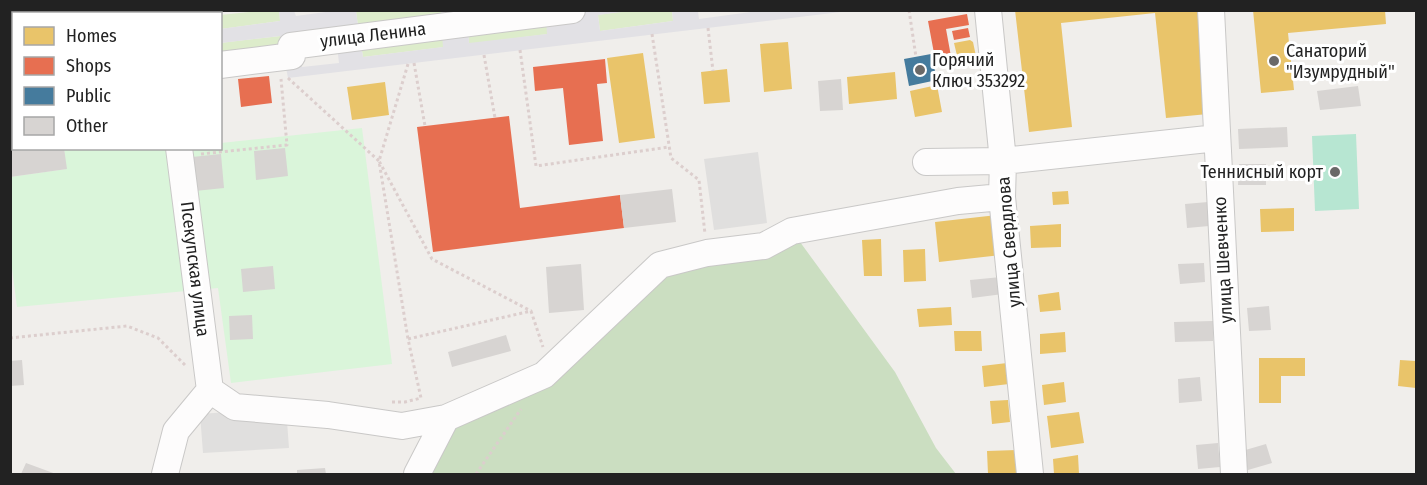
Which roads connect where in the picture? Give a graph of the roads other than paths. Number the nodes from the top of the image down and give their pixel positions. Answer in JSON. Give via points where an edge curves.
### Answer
{"nodes":[{"id":1,"x":572,"y":10,"type":"edge"},
{"id":2,"x":988,"y":10,"type":"edge"},
{"id":3,"x":1211,"y":10,"type":"edge"},
{"id":4,"x":222,"y":65,"type":"edge"},
{"id":5,"x":1217,"y":138,"type":"junction"},
{"id":6,"x":180,"y":152,"type":"edge"},
{"id":7,"x":1003,"y":161,"type":"junction"},
{"id":8,"x":926,"y":162,"type":"dead end"},
{"id":9,"x":1002,"y":197,"type":"junction"},
{"id":10,"x":210,"y":390,"type":"junction"},
{"id":11,"x":446,"y":418,"type":"junction"},
{"id":12,"x":165,"y":474,"type":"edge"},
{"id":13,"x":417,"y":474,"type":"edge"},
{"id":14,"x":1030,"y":474,"type":"edge"},
{"id":15,"x":1234,"y":474,"type":"edge"}],
"edges":[{"from":1,"to":4,"type":"street","name":"улица Ленина","via":[[291,46],[292,56]]},
{"from":2,"to":7,"type":"street","name":"улица Свердлова"},
{"from":3,"to":5,"type":"street","name":"улица Шевченко"},
{"from":5,"to":7,"type":"street"},
{"from":5,"to":15,"type":"street","name":"улица Шевченко"},
{"from":6,"to":10,"type":"street","name":"Псекупская улица"},
{"from":7,"to":8,"type":"street"},
{"from":7,"to":9,"type":"street","name":"улица Свердлова"},
{"from":9,"to":11,"type":"street","via":[[958,201],[792,231],[764,246],[660,265],[544,375]]},
{"from":9,"to":14,"type":"street","name":"улица Свердлова"},
{"from":10,"to":11,"type":"street","via":[[235,407],[402,426]]},
{"from":10,"to":12,"type":"street","via":[[176,431]]},
{"from":11,"to":13,"type":"street"}]}
